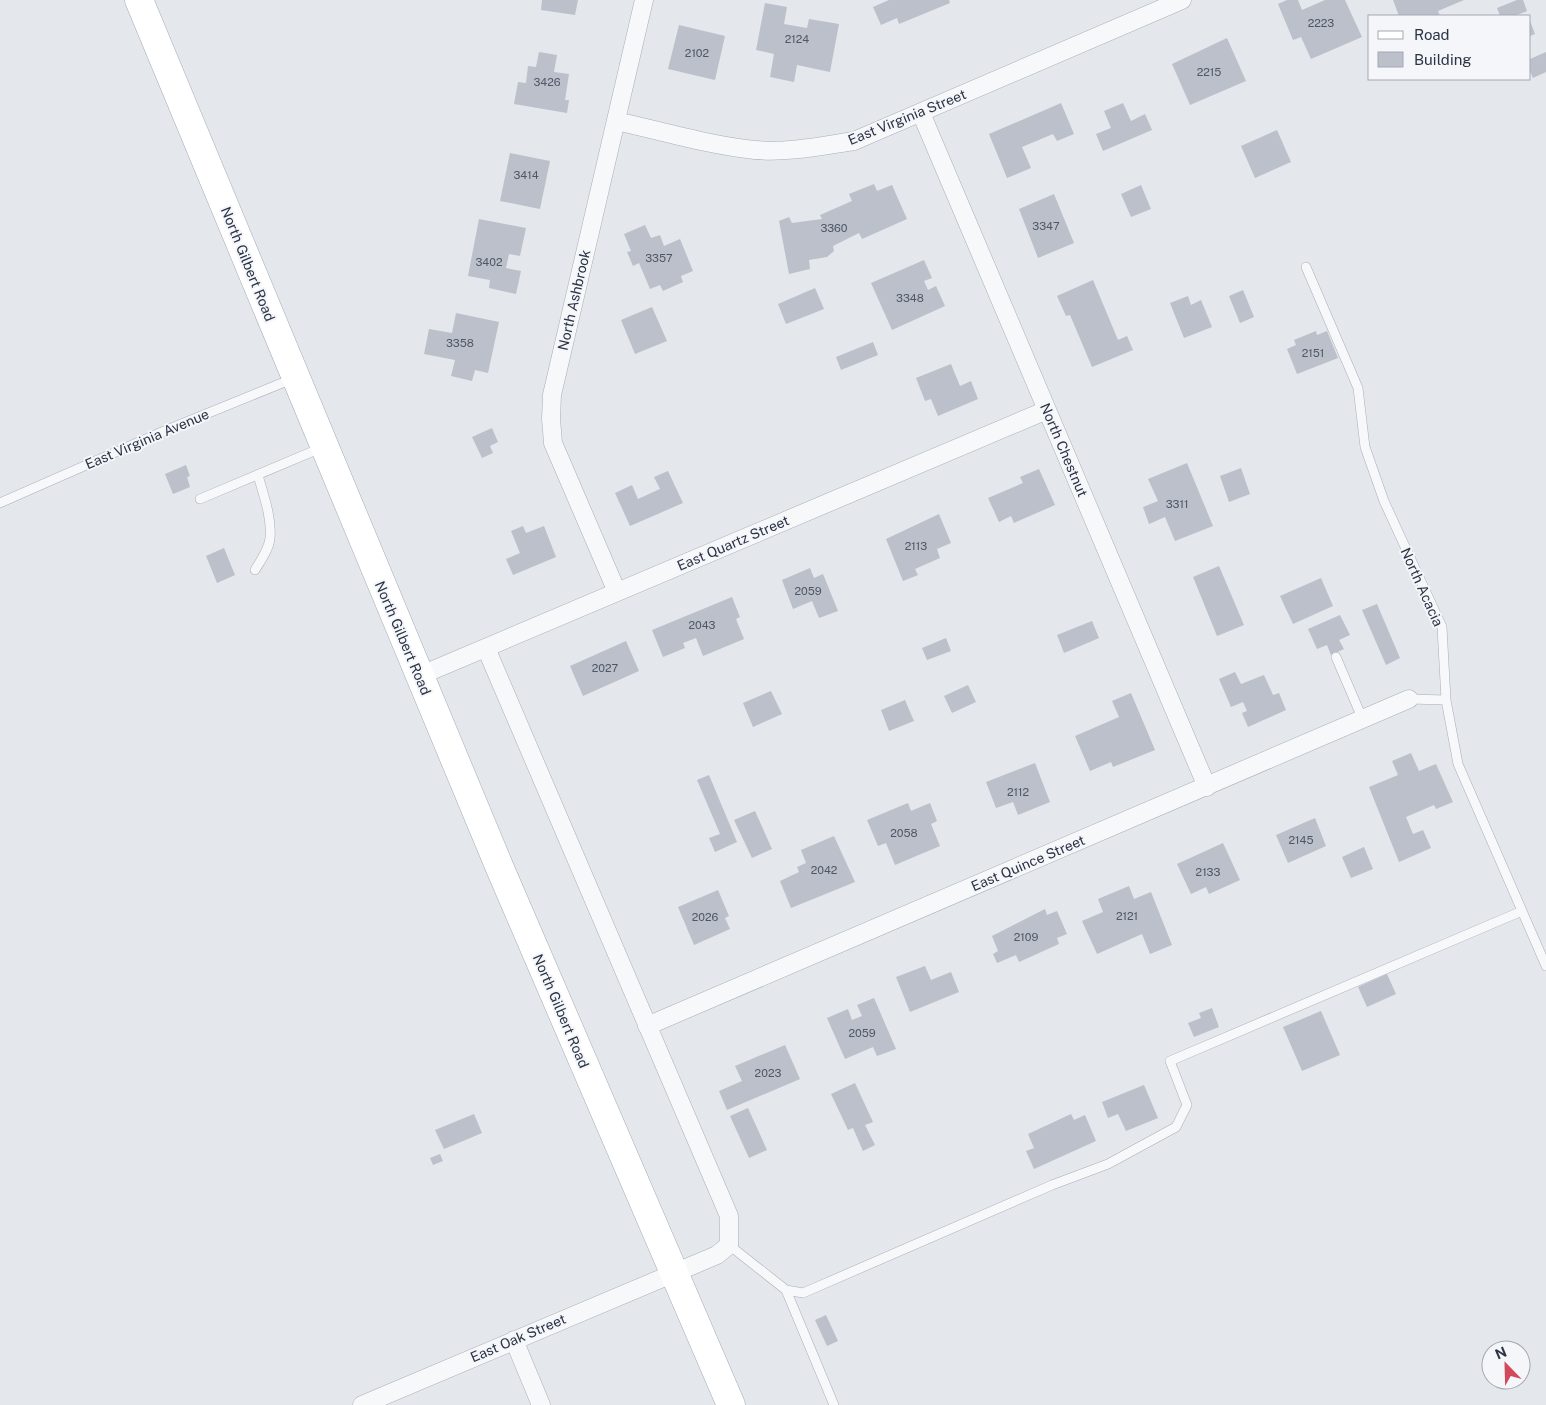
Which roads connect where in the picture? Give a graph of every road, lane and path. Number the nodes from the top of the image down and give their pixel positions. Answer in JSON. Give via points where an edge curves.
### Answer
{"nodes":[{"id":1,"x":139,"y":0,"type":"edge"},
{"id":2,"x":644,"y":0,"type":"edge"},
{"id":3,"x":1182,"y":0,"type":"edge"},
{"id":4,"x":921,"y":113,"type":"junction"},
{"id":5,"x":616,"y":121,"type":"junction"},
{"id":6,"x":1306,"y":267,"type":"dead end"},
{"id":7,"x":295,"y":378,"type":"junction"},
{"id":8,"x":1047,"y":410,"type":"junction"},
{"id":9,"x":324,"y":447,"type":"junction"},
{"id":10,"x":258,"y":475,"type":"junction"},
{"id":11,"x":200,"y":499,"type":"dead end"},
{"id":12,"x":0,"y":503,"type":"edge"},
{"id":13,"x":255,"y":570,"type":"dead end"},
{"id":14,"x":617,"y":592,"type":"junction"},
{"id":15,"x":486,"y":648,"type":"junction"},
{"id":16,"x":1336,"y":657,"type":"dead end"},
{"id":17,"x":419,"y":676,"type":"junction"},
{"id":18,"x":1409,"y":700,"type":"joint"},
{"id":19,"x":1446,"y":700,"type":"junction"},
{"id":20,"x":1363,"y":720,"type":"junction"},
{"id":21,"x":1207,"y":787,"type":"junction"},
{"id":22,"x":1522,"y":911,"type":"junction"},
{"id":23,"x":1546,"y":966,"type":"edge"},
{"id":24,"x":648,"y":1026,"type":"junction"},
{"id":25,"x":729,"y":1245,"type":"junction"},
{"id":26,"x":675,"y":1273,"type":"junction"},
{"id":27,"x":786,"y":1290,"type":"junction"},
{"id":28,"x":514,"y":1340,"type":"junction"},
{"id":29,"x":362,"y":1405,"type":"edge"},
{"id":30,"x":541,"y":1405,"type":"edge"},
{"id":31,"x":731,"y":1405,"type":"edge"},
{"id":32,"x":834,"y":1405,"type":"edge"}],
"edges":[{"from":1,"to":7,"type":"main road","name":"North Gilbert Road"},
{"from":2,"to":5,"type":"street","name":"North Ashbrook"},
{"from":3,"to":4,"type":"street","name":"East Virginia Street"},
{"from":4,"to":5,"type":"street","name":"East Virginia Street","via":[[854,140],[803,149],[756,150]]},
{"from":4,"to":8,"type":"street","name":"North Chestnut"},
{"from":5,"to":14,"type":"street","name":"North Ashbrook","via":[[552,395],[551,419],[553,442],[561,465]]},
{"from":6,"to":19,"type":"lane","name":"North Acacia","via":[[1358,388],[1365,447],[1384,501],[1442,627]]},
{"from":7,"to":9,"type":"main road","name":"North Gilbert Road"},
{"from":7,"to":12,"type":"lane","name":"East Virginia Avenue"},
{"from":8,"to":14,"type":"street","name":"East Quartz Street"},
{"from":8,"to":21,"type":"street","name":"North Chestnut"},
{"from":9,"to":10,"type":"lane"},
{"from":9,"to":17,"type":"main road","name":"North Gilbert Road"},
{"from":10,"to":11,"type":"lane"},
{"from":10,"to":13,"type":"lane","via":[[270,538]]},
{"from":14,"to":15,"type":"street","name":"East Quartz Street"},
{"from":15,"to":17,"type":"street","name":"East Quartz Street"},
{"from":15,"to":24,"type":"street"},
{"from":16,"to":20,"type":"lane"},
{"from":17,"to":26,"type":"main road","name":"North Gilbert Road"},
{"from":18,"to":19,"type":"lane"},
{"from":18,"to":20,"type":"street","name":"East Quince Street"},
{"from":19,"to":22,"type":"lane","name":"North Acacia","via":[[1458,764]]},
{"from":20,"to":21,"type":"street","name":"East Quince Street"},
{"from":21,"to":24,"type":"street","name":"East Quince Street"},
{"from":22,"to":23,"type":"lane","name":"North Acacia"},
{"from":22,"to":27,"type":"lane","via":[[1170,1061],[1187,1105],[1176,1127],[1108,1164],[803,1292]]},
{"from":24,"to":25,"type":"street","via":[[729,1216]]},
{"from":25,"to":26,"type":"street","via":[[723,1252]]},
{"from":25,"to":27,"type":"lane"},
{"from":26,"to":28,"type":"street","name":"East Oak Street"},
{"from":26,"to":31,"type":"main road","name":"North Gilbert Road"},
{"from":27,"to":32,"type":"lane"},
{"from":28,"to":29,"type":"street","name":"East Oak Street"},
{"from":28,"to":30,"type":"street"}]}
